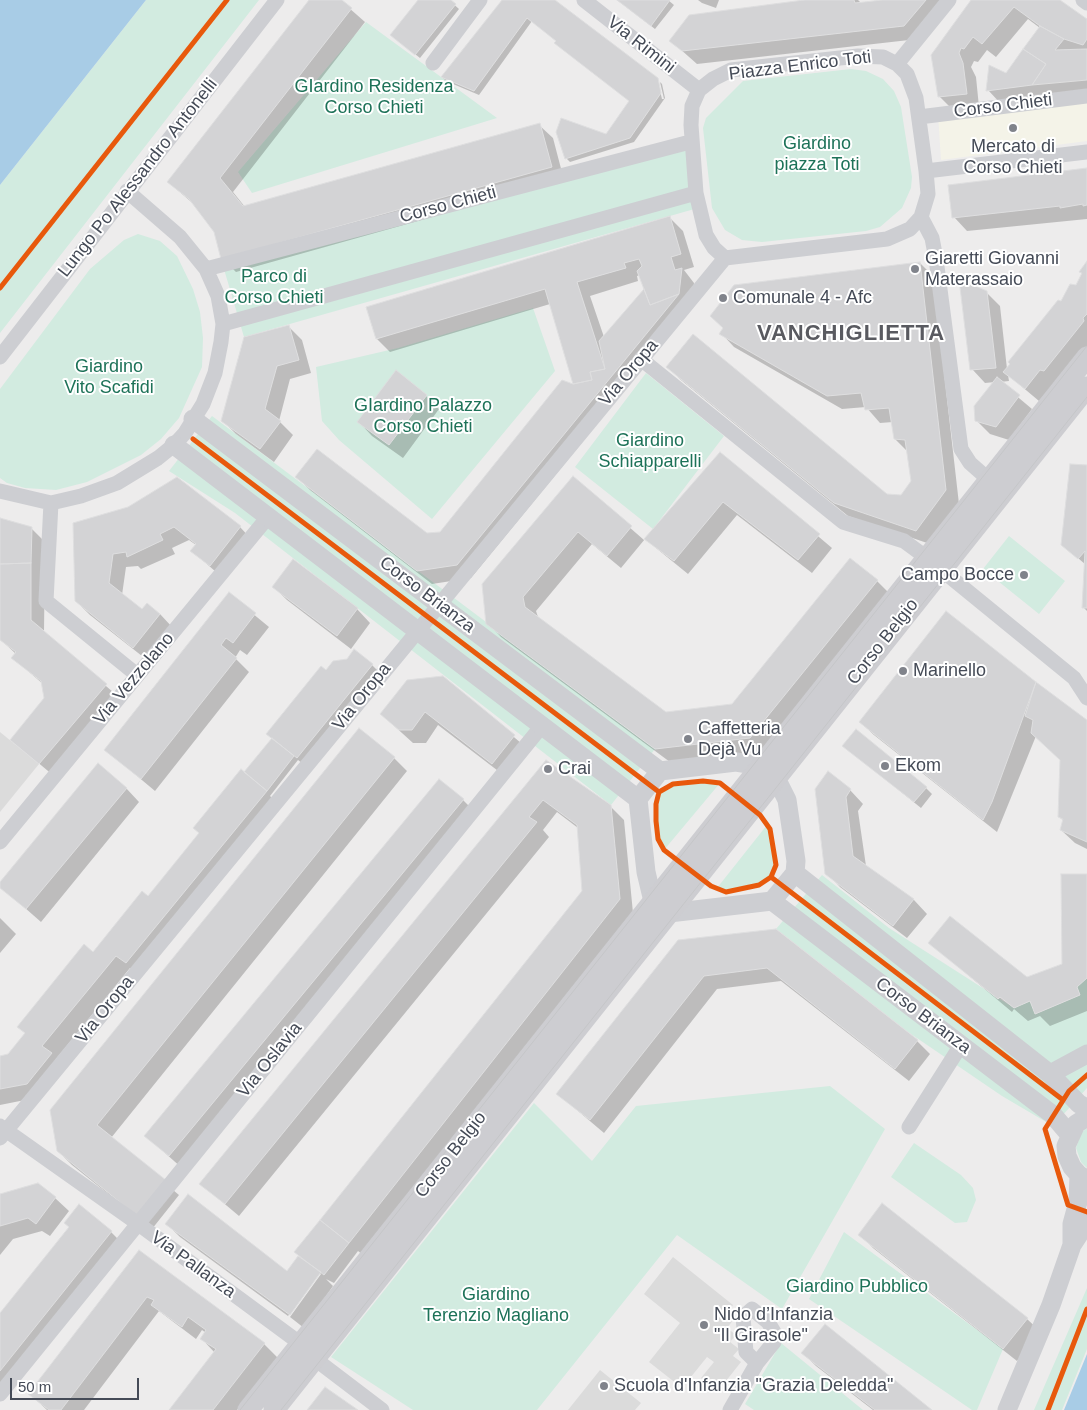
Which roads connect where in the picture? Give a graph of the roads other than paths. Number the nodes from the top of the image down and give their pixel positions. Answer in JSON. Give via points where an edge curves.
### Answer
{"nodes":[{"id":1,"x":276,"y":0,"type":"edge"},
{"id":2,"x":480,"y":0,"type":"edge"},
{"id":3,"x":584,"y":0,"type":"edge"},
{"id":4,"x":949,"y":0,"type":"edge"},
{"id":5,"x":1083,"y":0,"type":"edge"},
{"id":6,"x":1087,"y":3,"type":"edge"},
{"id":7,"x":433,"y":63,"type":"dead end"},
{"id":8,"x":898,"y":64,"type":"junction"},
{"id":9,"x":699,"y":90,"type":"junction"},
{"id":10,"x":1087,"y":96,"type":"edge"},
{"id":11,"x":919,"y":117,"type":"junction"},
{"id":12,"x":690,"y":142,"type":"junction"},
{"id":13,"x":1087,"y":152,"type":"edge"},
{"id":14,"x":926,"y":171,"type":"junction"},
{"id":15,"x":127,"y":191,"type":"junction"},
{"id":16,"x":696,"y":193,"type":"junction"},
{"id":17,"x":921,"y":217,"type":"junction"},
{"id":18,"x":725,"y":258,"type":"junction"},
{"id":19,"x":206,"y":269,"type":"junction"},
{"id":20,"x":223,"y":324,"type":"junction"},
{"id":21,"x":0,"y":356,"type":"edge"},
{"id":22,"x":1087,"y":357,"type":"edge"},
{"id":23,"x":641,"y":359,"type":"junction"},
{"id":24,"x":1081,"y":387,"type":"edge"},
{"id":25,"x":193,"y":419,"type":"junction"},
{"id":26,"x":174,"y":445,"type":"junction"},
{"id":27,"x":996,"y":485,"type":"junction"},
{"id":28,"x":0,"y":491,"type":"edge"},
{"id":29,"x":51,"y":503,"type":"junction"},
{"id":30,"x":268,"y":517,"type":"junction"},
{"id":31,"x":934,"y":563,"type":"junction"},
{"id":32,"x":439,"y":604,"type":"junction"},
{"id":33,"x":418,"y":630,"type":"junction"},
{"id":34,"x":138,"y":675,"type":"junction"},
{"id":35,"x":1080,"y":678,"type":"edge"},
{"id":36,"x":1087,"y":698,"type":"edge"},
{"id":37,"x":541,"y":727,"type":"junction"},
{"id":38,"x":660,"y":771,"type":"junction"},
{"id":39,"x":768,"y":772,"type":"junction"},
{"id":40,"x":638,"y":799,"type":"junction"},
{"id":41,"x":0,"y":842,"type":"edge"},
{"id":42,"x":794,"y":873,"type":"junction"},
{"id":43,"x":772,"y":901,"type":"junction"},
{"id":44,"x":661,"y":907,"type":"junction"},
{"id":45,"x":961,"y":1045,"type":"junction"},
{"id":46,"x":1087,"y":1054,"type":"edge"},
{"id":47,"x":1050,"y":1074,"type":"junction"},
{"id":48,"x":1087,"y":1108,"type":"edge"},
{"id":49,"x":1087,"y":1117,"type":"edge"},
{"id":50,"x":909,"y":1127,"type":"dead end"},
{"id":51,"x":2,"y":1131,"type":"edge"},
{"id":52,"x":1070,"y":1135,"type":"junction"},
{"id":53,"x":1083,"y":1177,"type":"edge"},
{"id":54,"x":1087,"y":1222,"type":"edge"},
{"id":55,"x":137,"y":1223,"type":"junction"},
{"id":56,"x":1072,"y":1245,"type":"junction"},
{"id":57,"x":308,"y":1352,"type":"junction"},
{"id":58,"x":756,"y":1363,"type":"dead end"},
{"id":59,"x":0,"y":1394,"type":"edge"},
{"id":60,"x":248,"y":1410,"type":"edge"},
{"id":61,"x":274,"y":1410,"type":"edge"},
{"id":62,"x":382,"y":1410,"type":"edge"},
{"id":63,"x":730,"y":1410,"type":"edge"},
{"id":64,"x":1007,"y":1410,"type":"edge"}],
"edges":[{"from":1,"to":15,"type":"street","name":"Lungo Po Alessandro Antonelli"},
{"from":2,"to":7,"type":"street"},
{"from":3,"to":9,"type":"street","name":"Via Rimini"},
{"from":4,"to":8,"type":"street"},
{"from":5,"to":6,"type":"street"},
{"from":8,"to":9,"type":"street","name":"Piazza Enrico Toti","via":[[883,57],[858,56],[731,70],[713,78]]},
{"from":8,"to":11,"type":"street","name":"Piazza Enrico Toti","via":[[907,74]]},
{"from":9,"to":12,"type":"street","via":[[692,106]]},
{"from":10,"to":11,"type":"street","name":"Corso Chieti"},
{"from":11,"to":14,"type":"street","name":"Piazza Enrico Toti"},
{"from":12,"to":16,"type":"street"},
{"from":12,"to":19,"type":"street","name":"Corso Chieti"},
{"from":13,"to":14,"type":"street"},
{"from":14,"to":17,"type":"street","name":"Piazza Enrico Toti","via":[[928,194]]},
{"from":15,"to":19,"type":"street","via":[[180,237]]},
{"from":15,"to":21,"type":"street","name":"Lungo Po Alessandro Antonelli"},
{"from":16,"to":18,"type":"street","via":[[706,235]]},
{"from":16,"to":20,"type":"street"},
{"from":17,"to":18,"type":"street","via":[[910,229],[887,239]]},
{"from":17,"to":27,"type":"street","via":[[932,238],[936,259],[961,449],[970,463]]},
{"from":18,"to":23,"type":"street","name":"Via Oropa"},
{"from":19,"to":20,"type":"street","via":[[218,296]]},
{"from":20,"to":25,"type":"street","via":[[214,373],[203,404]]},
{"from":22,"to":24,"type":"main road","name":"Corso Belgio"},
{"from":23,"to":31,"type":"street","via":[[843,522],[904,541]]},
{"from":23,"to":32,"type":"street","name":"Via Oropa"},
{"from":24,"to":27,"type":"main road","name":"Corso Belgio"},
{"from":25,"to":26,"type":"street"},
{"from":25,"to":32,"type":"street","name":"Corso Brianza"},
{"from":26,"to":29,"type":"street","via":[[117,483]]},
{"from":26,"to":30,"type":"street","name":"Corso Brianza"},
{"from":27,"to":31,"type":"main road","name":"Corso Belgio"},
{"from":28,"to":29,"type":"street"},
{"from":29,"to":34,"type":"street","via":[[46,601]]},
{"from":30,"to":33,"type":"street","name":"Corso Brianza"},
{"from":30,"to":34,"type":"street","name":"Via Vezzolano"},
{"from":31,"to":35,"type":"street"},
{"from":31,"to":39,"type":"main road","name":"Corso Belgio"},
{"from":32,"to":33,"type":"street","name":"Via Oropa"},
{"from":32,"to":38,"type":"street","name":"Corso Brianza"},
{"from":33,"to":37,"type":"street","name":"Corso Brianza"},
{"from":33,"to":51,"type":"street","name":"Via Oropa"},
{"from":34,"to":41,"type":"street","name":"Via Vezzolano"},
{"from":35,"to":36,"type":"street"},
{"from":37,"to":40,"type":"street","name":"Corso Brianza"},
{"from":37,"to":55,"type":"street","name":"Via Oslavia"},
{"from":38,"to":39,"type":"street","via":[[736,762]]},
{"from":38,"to":40,"type":"street"},
{"from":39,"to":42,"type":"street","via":[[786,800],[796,861]]},
{"from":39,"to":44,"type":"main road","name":"Corso Belgio"},
{"from":40,"to":44,"type":"street","via":[[646,872]]},
{"from":42,"to":43,"type":"street"},
{"from":42,"to":47,"type":"street","name":"Corso Brianza"},
{"from":43,"to":44,"type":"street"},
{"from":43,"to":45,"type":"street","name":"Corso Brianza"},
{"from":44,"to":57,"type":"main road","name":"Corso Belgio"},
{"from":45,"to":50,"type":"street"},
{"from":45,"to":52,"type":"street","name":"Corso Brianza","via":[[1053,1115]]},
{"from":46,"to":47,"type":"street"},
{"from":47,"to":48,"type":"street","name":"Corso Brianza"},
{"from":49,"to":52,"type":"street","via":[[1076,1124]]},
{"from":51,"to":55,"type":"street","name":"Via Pallanza"},
{"from":52,"to":53,"type":"street","via":[[1067,1156],[1072,1167]]},
{"from":53,"to":56,"type":"street","via":[[1072,1224]]},
{"from":54,"to":56,"type":"street"},
{"from":55,"to":57,"type":"street","name":"Via Pallanza"},
{"from":55,"to":59,"type":"street","name":"Via Oslavia"},
{"from":56,"to":64,"type":"street"},
{"from":57,"to":60,"type":"main road","name":"Corso Belgio"},
{"from":57,"to":61,"type":"main road","name":"Corso Belgio"},
{"from":57,"to":62,"type":"street","name":"Via Pallanza"},
{"from":58,"to":63,"type":"street"}]}
